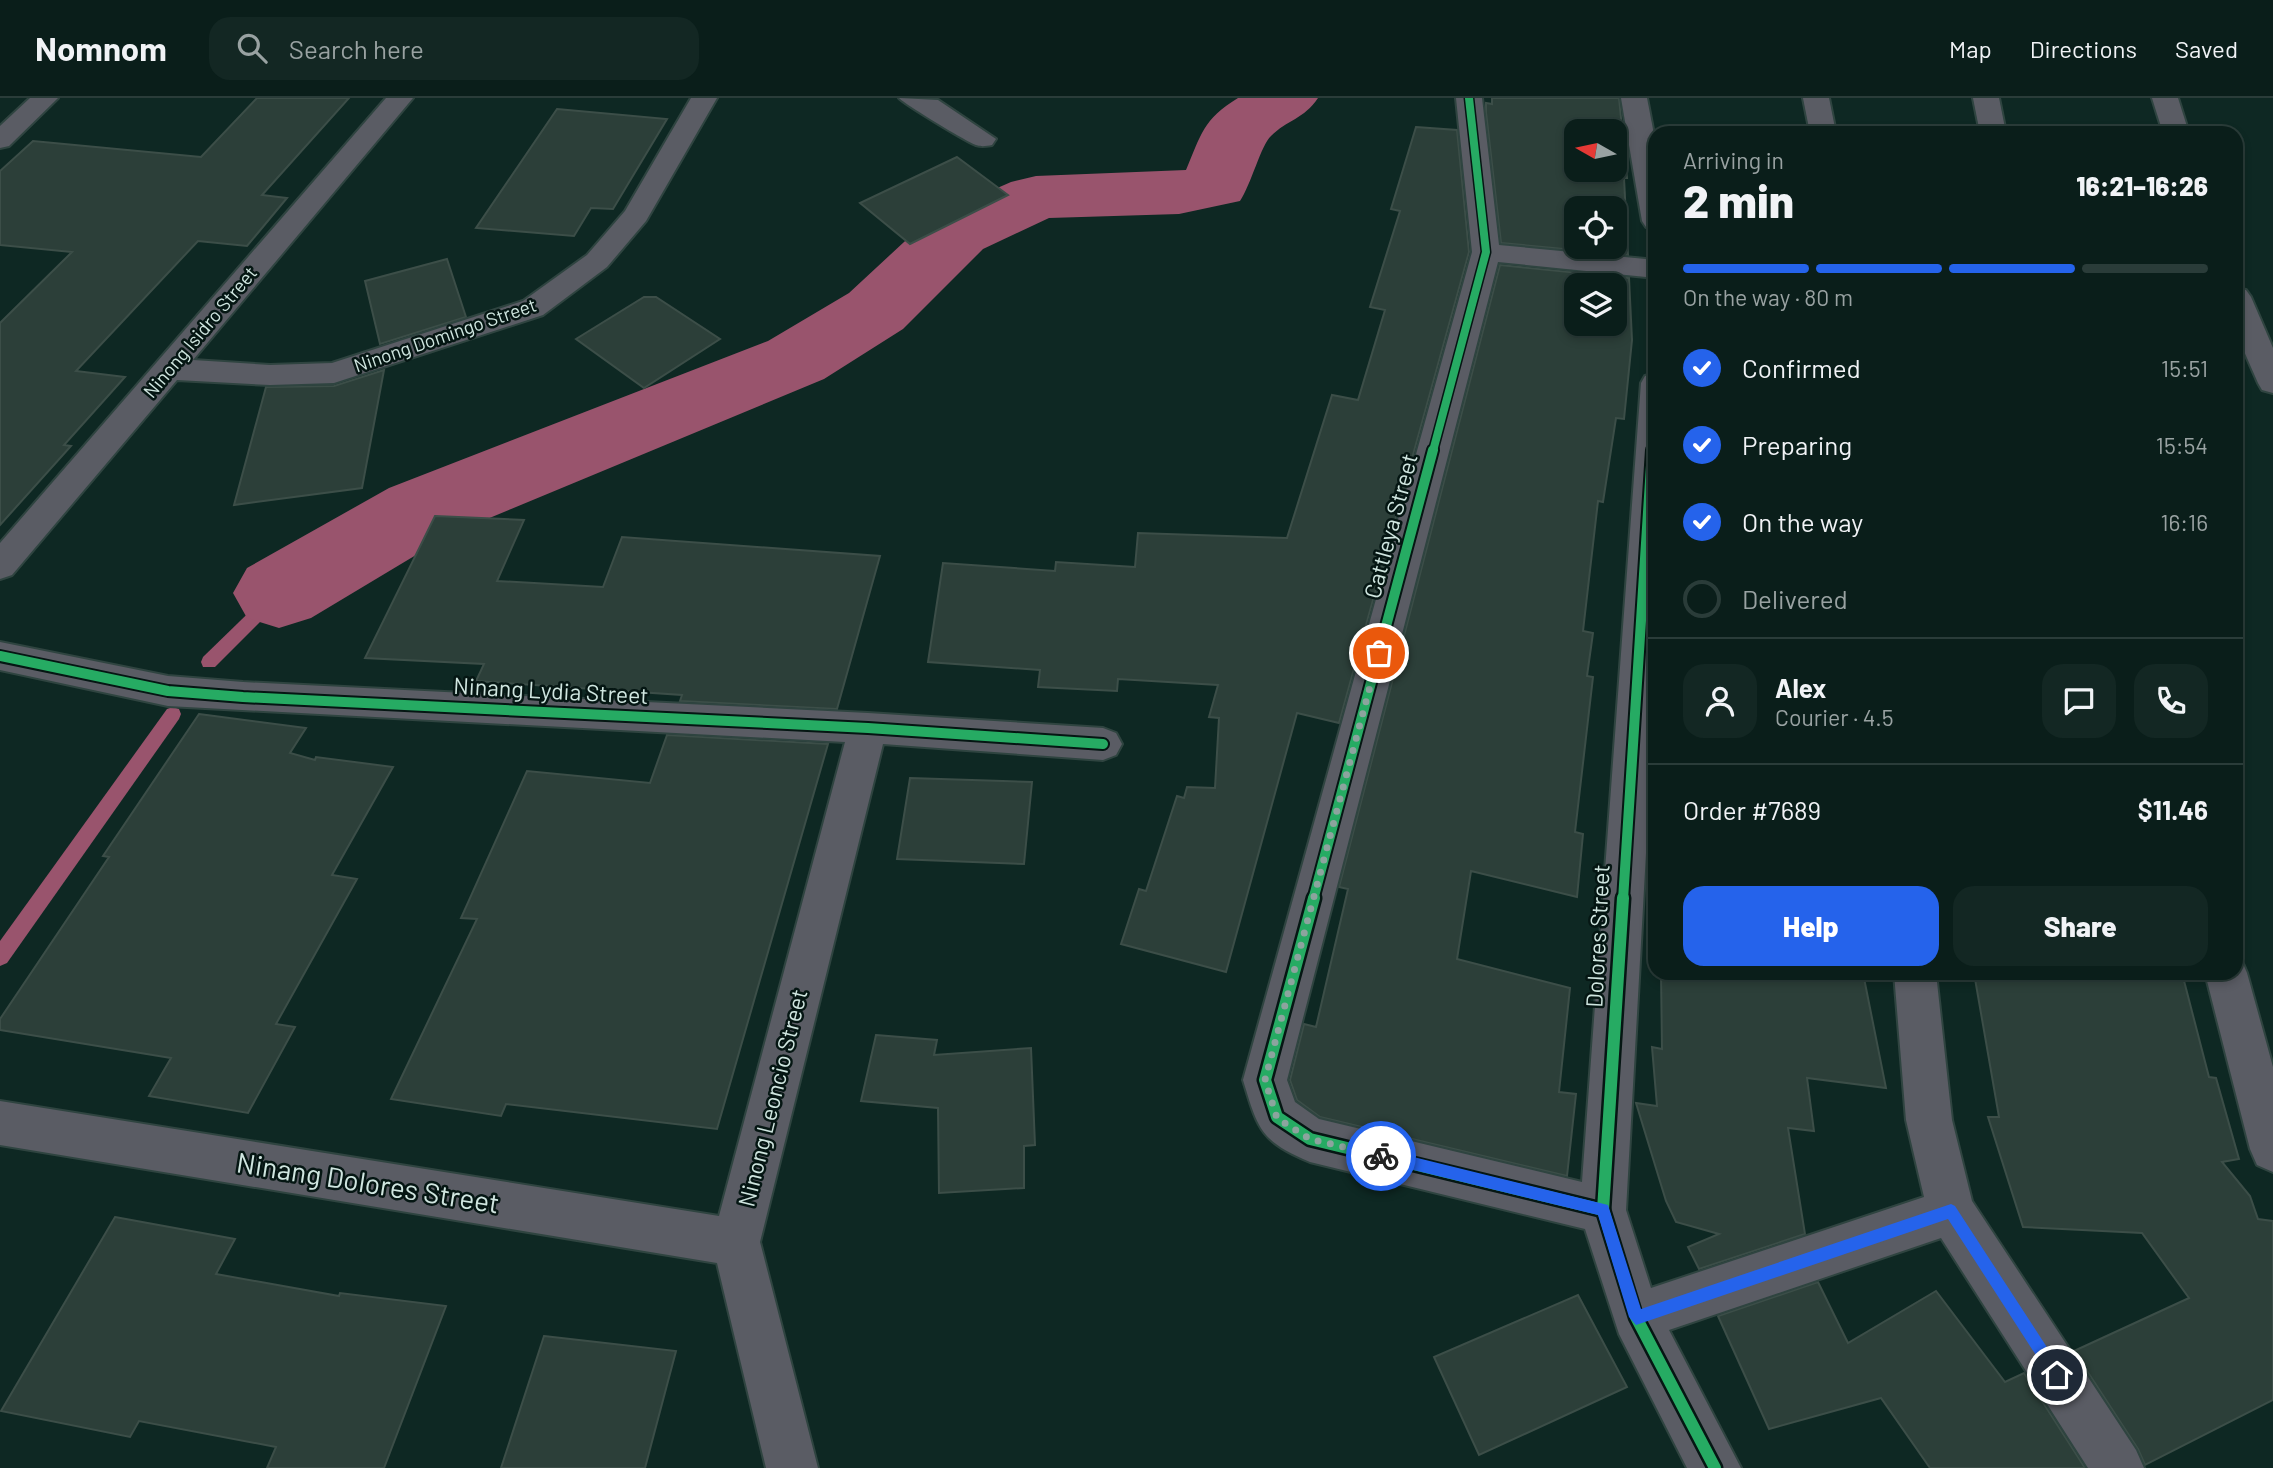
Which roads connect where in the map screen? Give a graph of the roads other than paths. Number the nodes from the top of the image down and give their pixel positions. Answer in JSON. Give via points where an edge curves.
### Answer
{"nodes":[{"id":1,"x":45,"y":98,"type":"edge"},
{"id":2,"x":400,"y":98,"type":"edge"},
{"id":3,"x":704,"y":98,"type":"edge"},
{"id":4,"x":912,"y":98,"type":"edge"},
{"id":5,"x":1469,"y":98,"type":"edge"},
{"id":6,"x":1634,"y":98,"type":"edge"},
{"id":7,"x":1815,"y":98,"type":"edge"},
{"id":8,"x":1986,"y":98,"type":"edge"},
{"id":9,"x":2165,"y":98,"type":"edge"},
{"id":10,"x":1821,"y":126,"type":"edge"},
{"id":11,"x":1992,"y":126,"type":"edge"},
{"id":12,"x":2174,"y":126,"type":"edge"},
{"id":13,"x":983,"y":139,"type":"dead end"},
{"id":14,"x":0,"y":140,"type":"edge"},
{"id":15,"x":1648,"y":176,"type":"edge"},
{"id":16,"x":1486,"y":252,"type":"junction"},
{"id":17,"x":1648,"y":268,"type":"edge"},
{"id":18,"x":2243,"y":312,"type":"edge"},
{"id":19,"x":2255,"y":339,"type":"edge"},
{"id":20,"x":169,"y":369,"type":"junction"},
{"id":21,"x":2273,"y":383,"type":"edge"},
{"id":22,"x":1648,"y":508,"type":"edge"},
{"id":23,"x":0,"y":566,"type":"edge"},
{"id":24,"x":0,"y":656,"type":"edge"},
{"id":25,"x":868,"y":728,"type":"junction"},
{"id":26,"x":1103,"y":744,"type":"dead end"},
{"id":27,"x":1915,"y":980,"type":"edge"},
{"id":28,"x":2228,"y":980,"type":"edge"},
{"id":29,"x":0,"y":1123,"type":"edge"},
{"id":30,"x":2273,"y":1149,"type":"edge"},
{"id":31,"x":1603,"y":1210,"type":"junction"},
{"id":32,"x":1951,"y":1211,"type":"junction"},
{"id":33,"x":736,"y":1242,"type":"junction"},
{"id":34,"x":1636,"y":1317,"type":"junction"},
{"id":35,"x":792,"y":1468,"type":"edge"},
{"id":36,"x":1715,"y":1468,"type":"edge"},
{"id":37,"x":2118,"y":1468,"type":"edge"}],
"edges":[{"from":1,"to":14,"type":"street"},
{"from":2,"to":20,"type":"street","name":"Ninong Isidro Street"},
{"from":3,"to":20,"type":"street","name":"Ninong Domingo Street","via":[[636,215],[597,261],[533,309],[334,373],[270,375]]},
{"from":4,"to":13,"type":"street"},
{"from":5,"to":16,"type":"street","name":"Cattleya Street"},
{"from":6,"to":15,"type":"street"},
{"from":7,"to":10,"type":"street"},
{"from":8,"to":11,"type":"street"},
{"from":9,"to":12,"type":"street"},
{"from":16,"to":17,"type":"street"},
{"from":16,"to":31,"type":"street","name":"Cattleya Street","via":[[1265,1080],[1277,1118],[1310,1139]]},
{"from":18,"to":19,"type":"street"},
{"from":19,"to":21,"type":"street"},
{"from":20,"to":23,"type":"street","name":"Ninong Isidro Street"},
{"from":22,"to":31,"type":"street","name":"Dolores Street"},
{"from":24,"to":25,"type":"street","name":"Ninang Lydia Street","via":[[168,691]]},
{"from":25,"to":26,"type":"street","name":"Ninang Lydia Street"},
{"from":25,"to":33,"type":"street","name":"Ninong Leoncio Street"},
{"from":27,"to":32,"type":"street","via":[[1929,1120]]},
{"from":28,"to":30,"type":"street"},
{"from":29,"to":33,"type":"street","name":"Ninang Dolores Street"},
{"from":31,"to":34,"type":"street","name":"Dolores Street"},
{"from":32,"to":34,"type":"street"},
{"from":32,"to":37,"type":"street"},
{"from":33,"to":35,"type":"street","name":"Ninong Leoncio Street"},
{"from":34,"to":36,"type":"street","name":"Dolores Street"}]}
